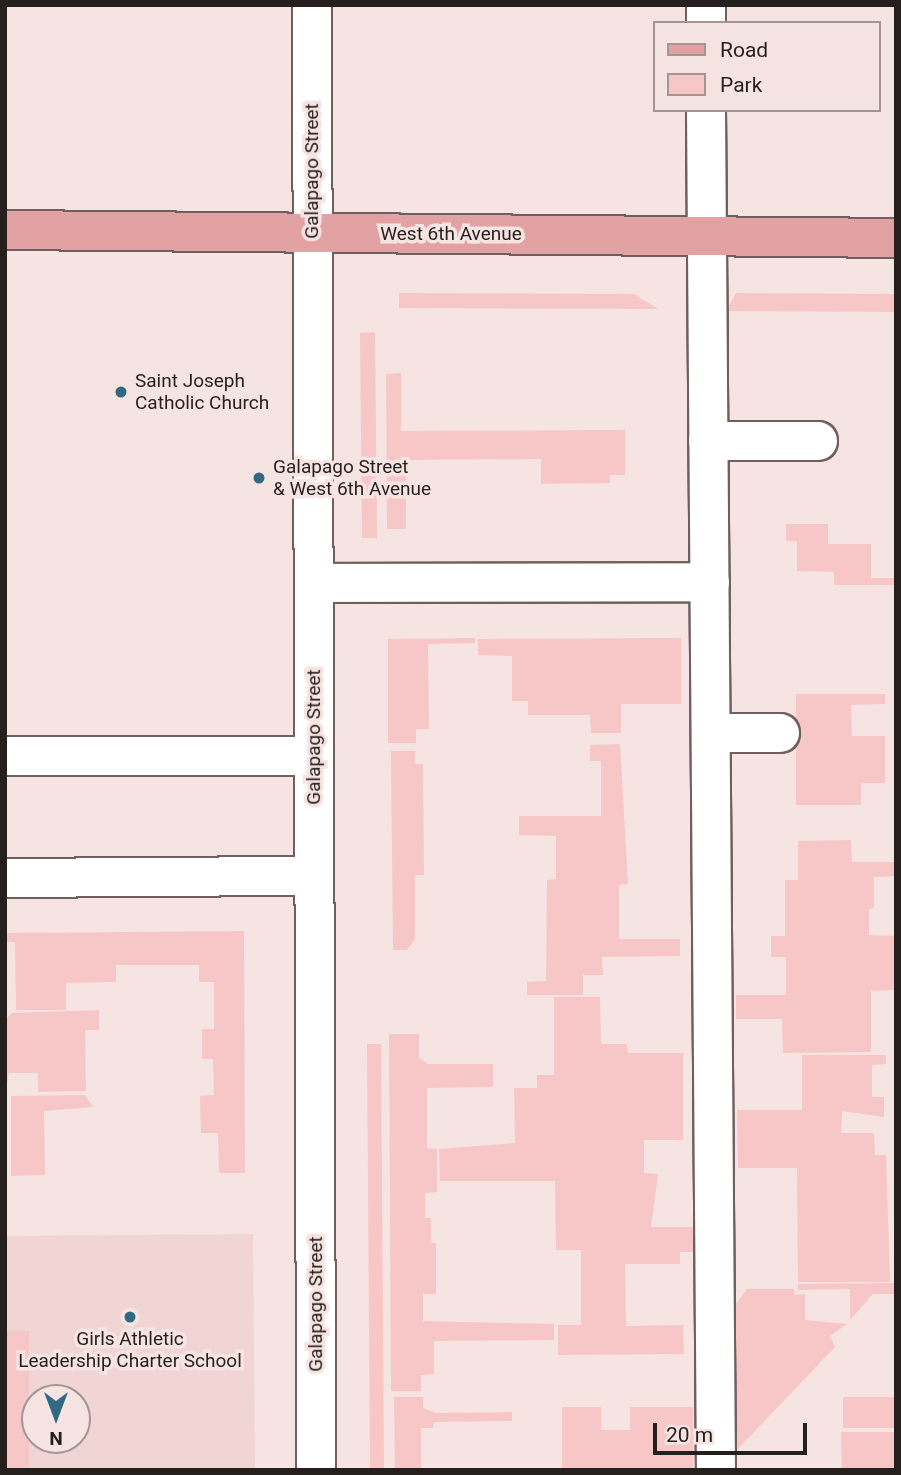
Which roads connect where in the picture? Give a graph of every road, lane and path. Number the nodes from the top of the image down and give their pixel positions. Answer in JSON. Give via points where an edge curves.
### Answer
{"nodes":[{"id":1,"x":312,"y":5,"type":"edge"},
{"id":2,"x":706,"y":112,"type":"edge"},
{"id":3,"x":5,"y":230,"type":"edge"},
{"id":4,"x":312,"y":233,"type":"junction"},
{"id":5,"x":707,"y":236,"type":"junction"},
{"id":6,"x":896,"y":238,"type":"edge"},
{"id":7,"x":708,"y":441,"type":"junction"},
{"id":8,"x":818,"y":441,"type":"dead end"},
{"id":9,"x":710,"y":582,"type":"junction"},
{"id":10,"x":314,"y":583,"type":"junction"},
{"id":11,"x":711,"y":733,"type":"junction"},
{"id":12,"x":780,"y":733,"type":"dead end"},
{"id":13,"x":5,"y":756,"type":"edge"},
{"id":14,"x":314,"y":756,"type":"junction"},
{"id":15,"x":314,"y":876,"type":"junction"},
{"id":16,"x":5,"y":878,"type":"edge"},
{"id":17,"x":316,"y":1470,"type":"edge"},
{"id":18,"x":716,"y":1470,"type":"edge"}],
"edges":[{"from":1,"to":4,"type":"street","name":"Galapago Street"},
{"from":2,"to":5,"type":"street"},
{"from":3,"to":4,"type":"main road","name":"West 6th Avenue"},
{"from":4,"to":5,"type":"main road","name":"West 6th Avenue"},
{"from":4,"to":10,"type":"street","name":"Galapago Street"},
{"from":5,"to":6,"type":"main road","name":"West 6th Avenue"},
{"from":5,"to":7,"type":"street"},
{"from":7,"to":8,"type":"street"},
{"from":7,"to":9,"type":"street"},
{"from":9,"to":10,"type":"street"},
{"from":9,"to":11,"type":"street"},
{"from":10,"to":14,"type":"street","name":"Galapago Street"},
{"from":11,"to":12,"type":"street"},
{"from":11,"to":18,"type":"street"},
{"from":13,"to":14,"type":"street"},
{"from":14,"to":15,"type":"street","name":"Galapago Street"},
{"from":15,"to":16,"type":"street"},
{"from":15,"to":17,"type":"street","name":"Galapago Street"}]}
